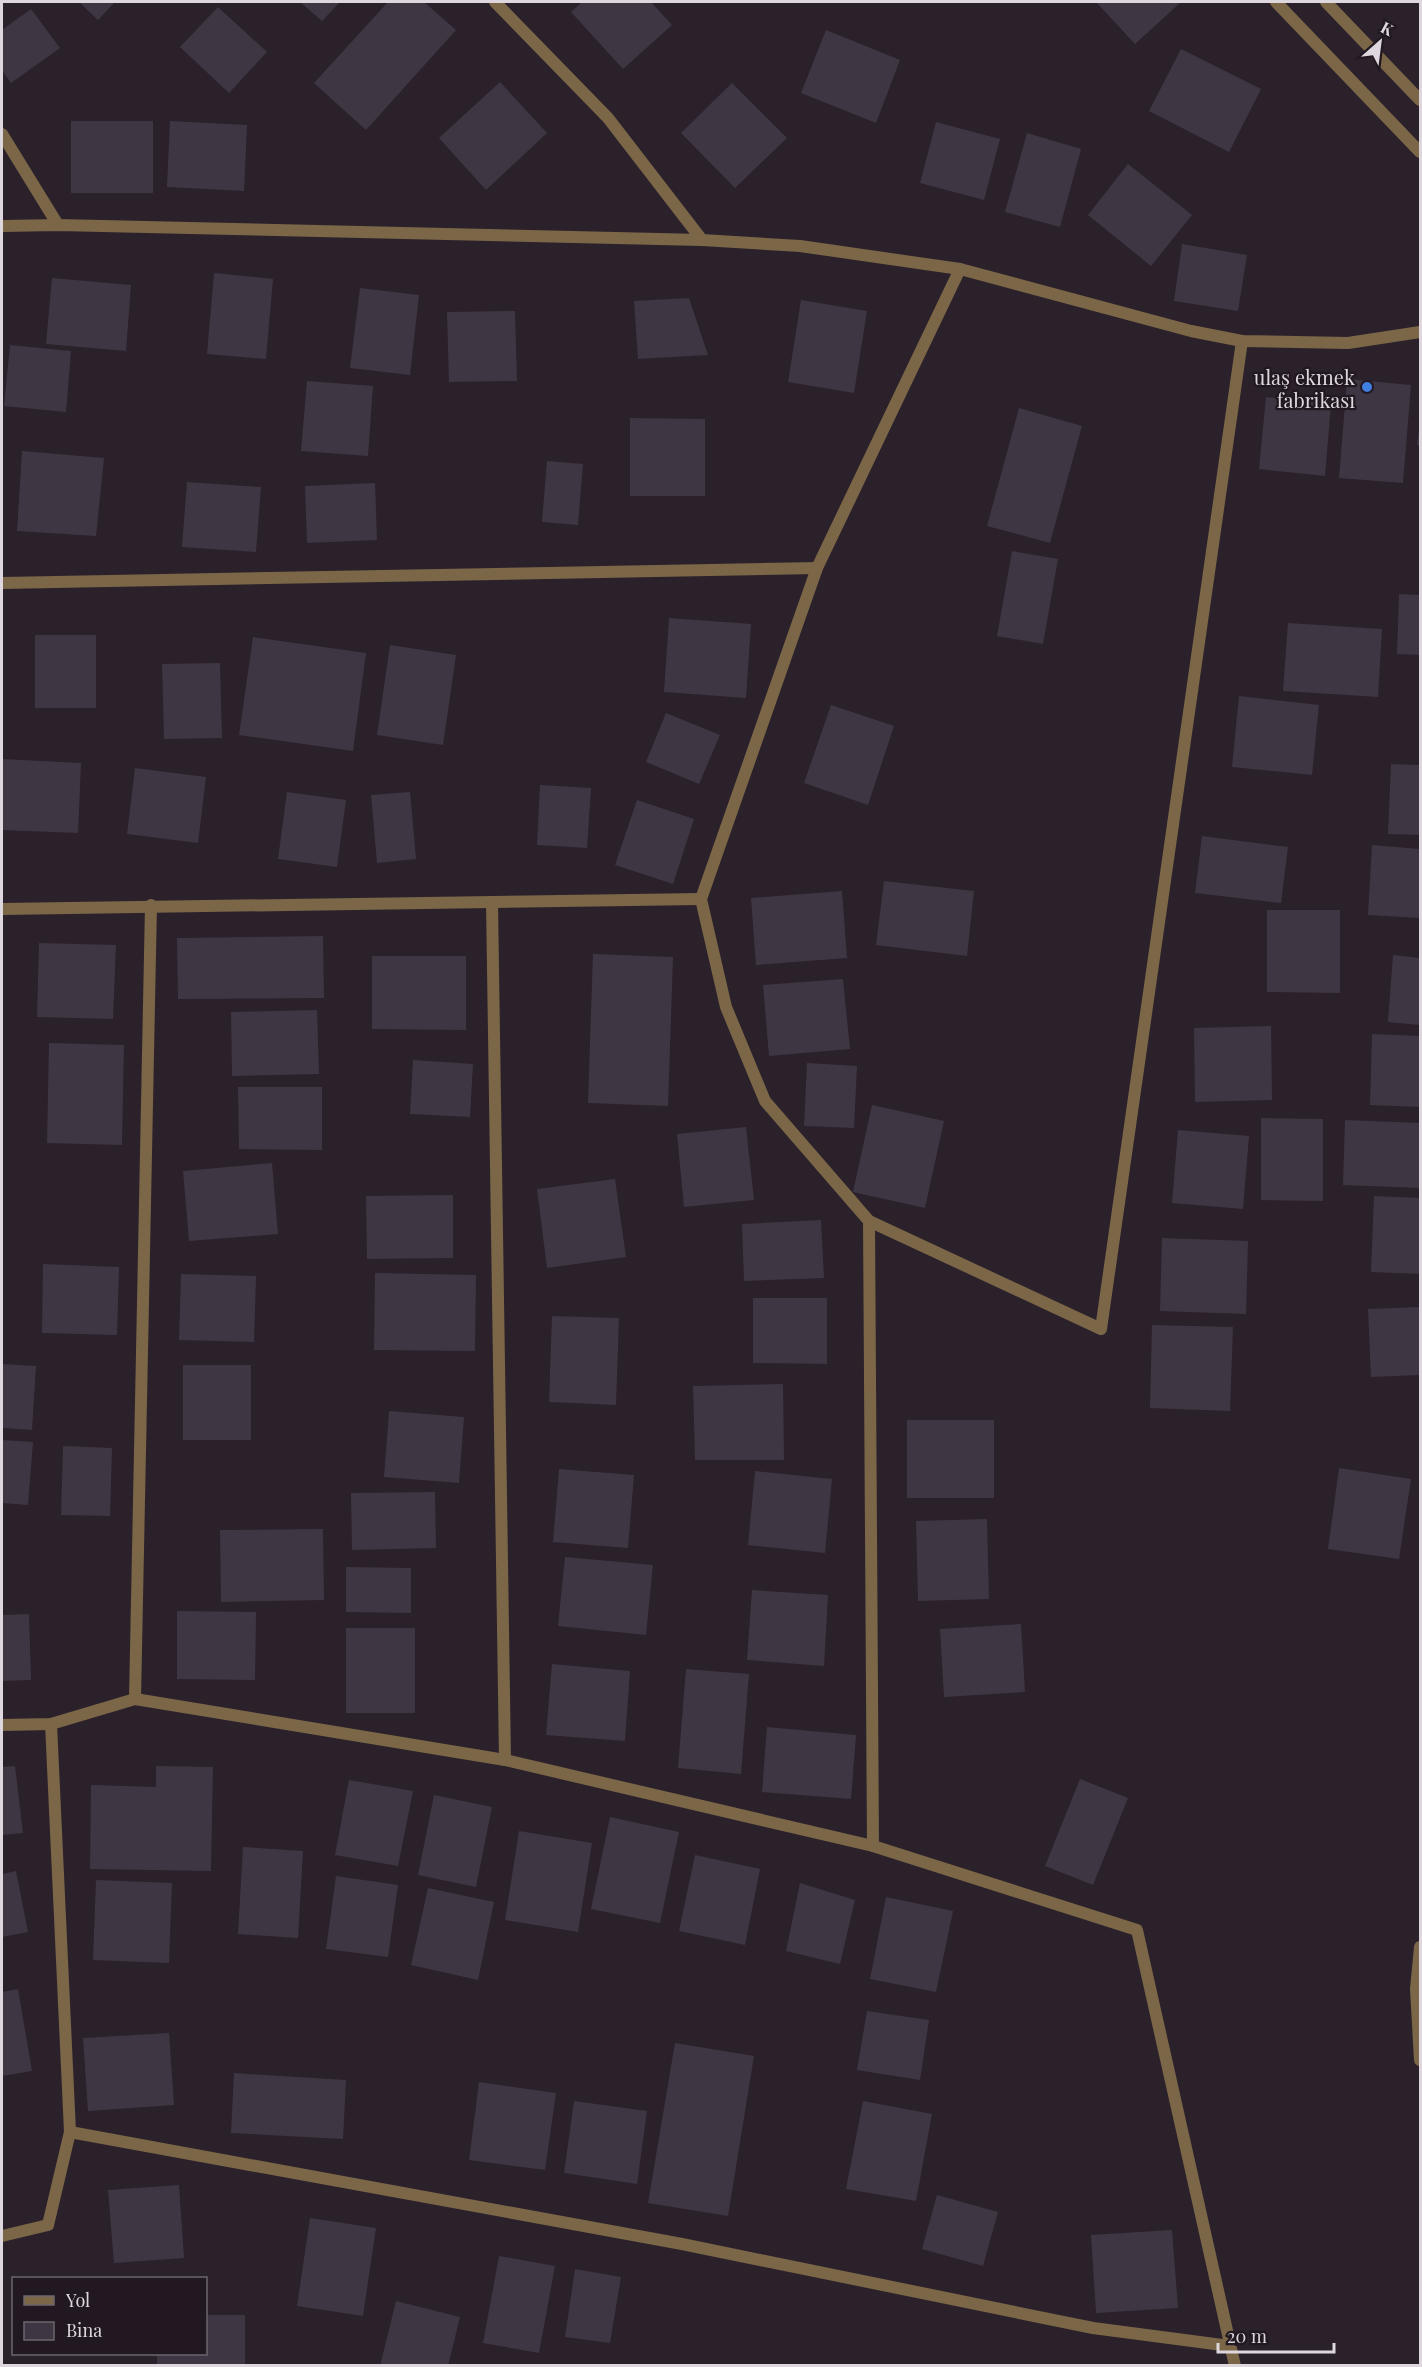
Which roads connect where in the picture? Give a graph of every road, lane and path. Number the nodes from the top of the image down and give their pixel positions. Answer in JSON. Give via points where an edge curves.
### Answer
{"nodes":[{"id":1,"x":495,"y":2,"type":"edge"},
{"id":2,"x":1276,"y":2,"type":"edge"},
{"id":3,"x":1326,"y":2,"type":"edge"},
{"id":4,"x":1418,"y":92,"type":"edge"},
{"id":5,"x":2,"y":134,"type":"edge"},
{"id":6,"x":1420,"y":152,"type":"edge"},
{"id":7,"x":58,"y":225,"type":"junction"},
{"id":8,"x":2,"y":226,"type":"edge"},
{"id":9,"x":702,"y":240,"type":"junction"},
{"id":10,"x":960,"y":269,"type":"junction"},
{"id":11,"x":1420,"y":332,"type":"edge"},
{"id":12,"x":1242,"y":341,"type":"junction"},
{"id":13,"x":817,"y":568,"type":"junction"},
{"id":14,"x":2,"y":583,"type":"edge"},
{"id":15,"x":700,"y":899,"type":"junction"},
{"id":16,"x":492,"y":903,"type":"junction"},
{"id":17,"x":151,"y":905,"type":"junction"},
{"id":18,"x":2,"y":909,"type":"edge"},
{"id":19,"x":869,"y":1221,"type":"junction"},
{"id":20,"x":135,"y":1699,"type":"junction"},
{"id":21,"x":51,"y":1724,"type":"junction"},
{"id":22,"x":2,"y":1725,"type":"edge"},
{"id":23,"x":505,"y":1760,"type":"junction"},
{"id":24,"x":873,"y":1846,"type":"junction"},
{"id":25,"x":1420,"y":1947,"type":"edge"},
{"id":26,"x":1420,"y":2060,"type":"edge"},
{"id":27,"x":70,"y":2132,"type":"junction"},
{"id":28,"x":2,"y":2236,"type":"edge"},
{"id":29,"x":1230,"y":2346,"type":"junction"},
{"id":30,"x":1235,"y":2366,"type":"edge"}],
"edges":[{"from":1,"to":9,"type":"street","via":[[608,118]]},
{"from":2,"to":6,"type":"street"},
{"from":3,"to":4,"type":"street"},
{"from":5,"to":7,"type":"street"},
{"from":7,"to":8,"type":"street"},
{"from":7,"to":9,"type":"street"},
{"from":9,"to":10,"type":"street","via":[[800,246]]},
{"from":10,"to":12,"type":"street"},
{"from":10,"to":13,"type":"street"},
{"from":11,"to":12,"type":"street","via":[[1348,343]]},
{"from":12,"to":19,"type":"street","via":[[1101,1329]]},
{"from":13,"to":14,"type":"street"},
{"from":13,"to":15,"type":"street"},
{"from":15,"to":16,"type":"street"},
{"from":15,"to":19,"type":"street","via":[[726,1007],[765,1101]]},
{"from":16,"to":17,"type":"street"},
{"from":16,"to":23,"type":"street"},
{"from":17,"to":18,"type":"street"},
{"from":17,"to":20,"type":"street"},
{"from":19,"to":24,"type":"street"},
{"from":20,"to":21,"type":"street"},
{"from":20,"to":23,"type":"street"},
{"from":21,"to":22,"type":"street"},
{"from":21,"to":27,"type":"street"},
{"from":23,"to":24,"type":"street"},
{"from":24,"to":29,"type":"street","via":[[1137,1929]]},
{"from":25,"to":26,"type":"street","via":[[1416,1989]]},
{"from":27,"to":28,"type":"street","via":[[48,2225]]},
{"from":27,"to":29,"type":"street","via":[[694,2246],[1093,2328]]},
{"from":29,"to":30,"type":"street"}]}
